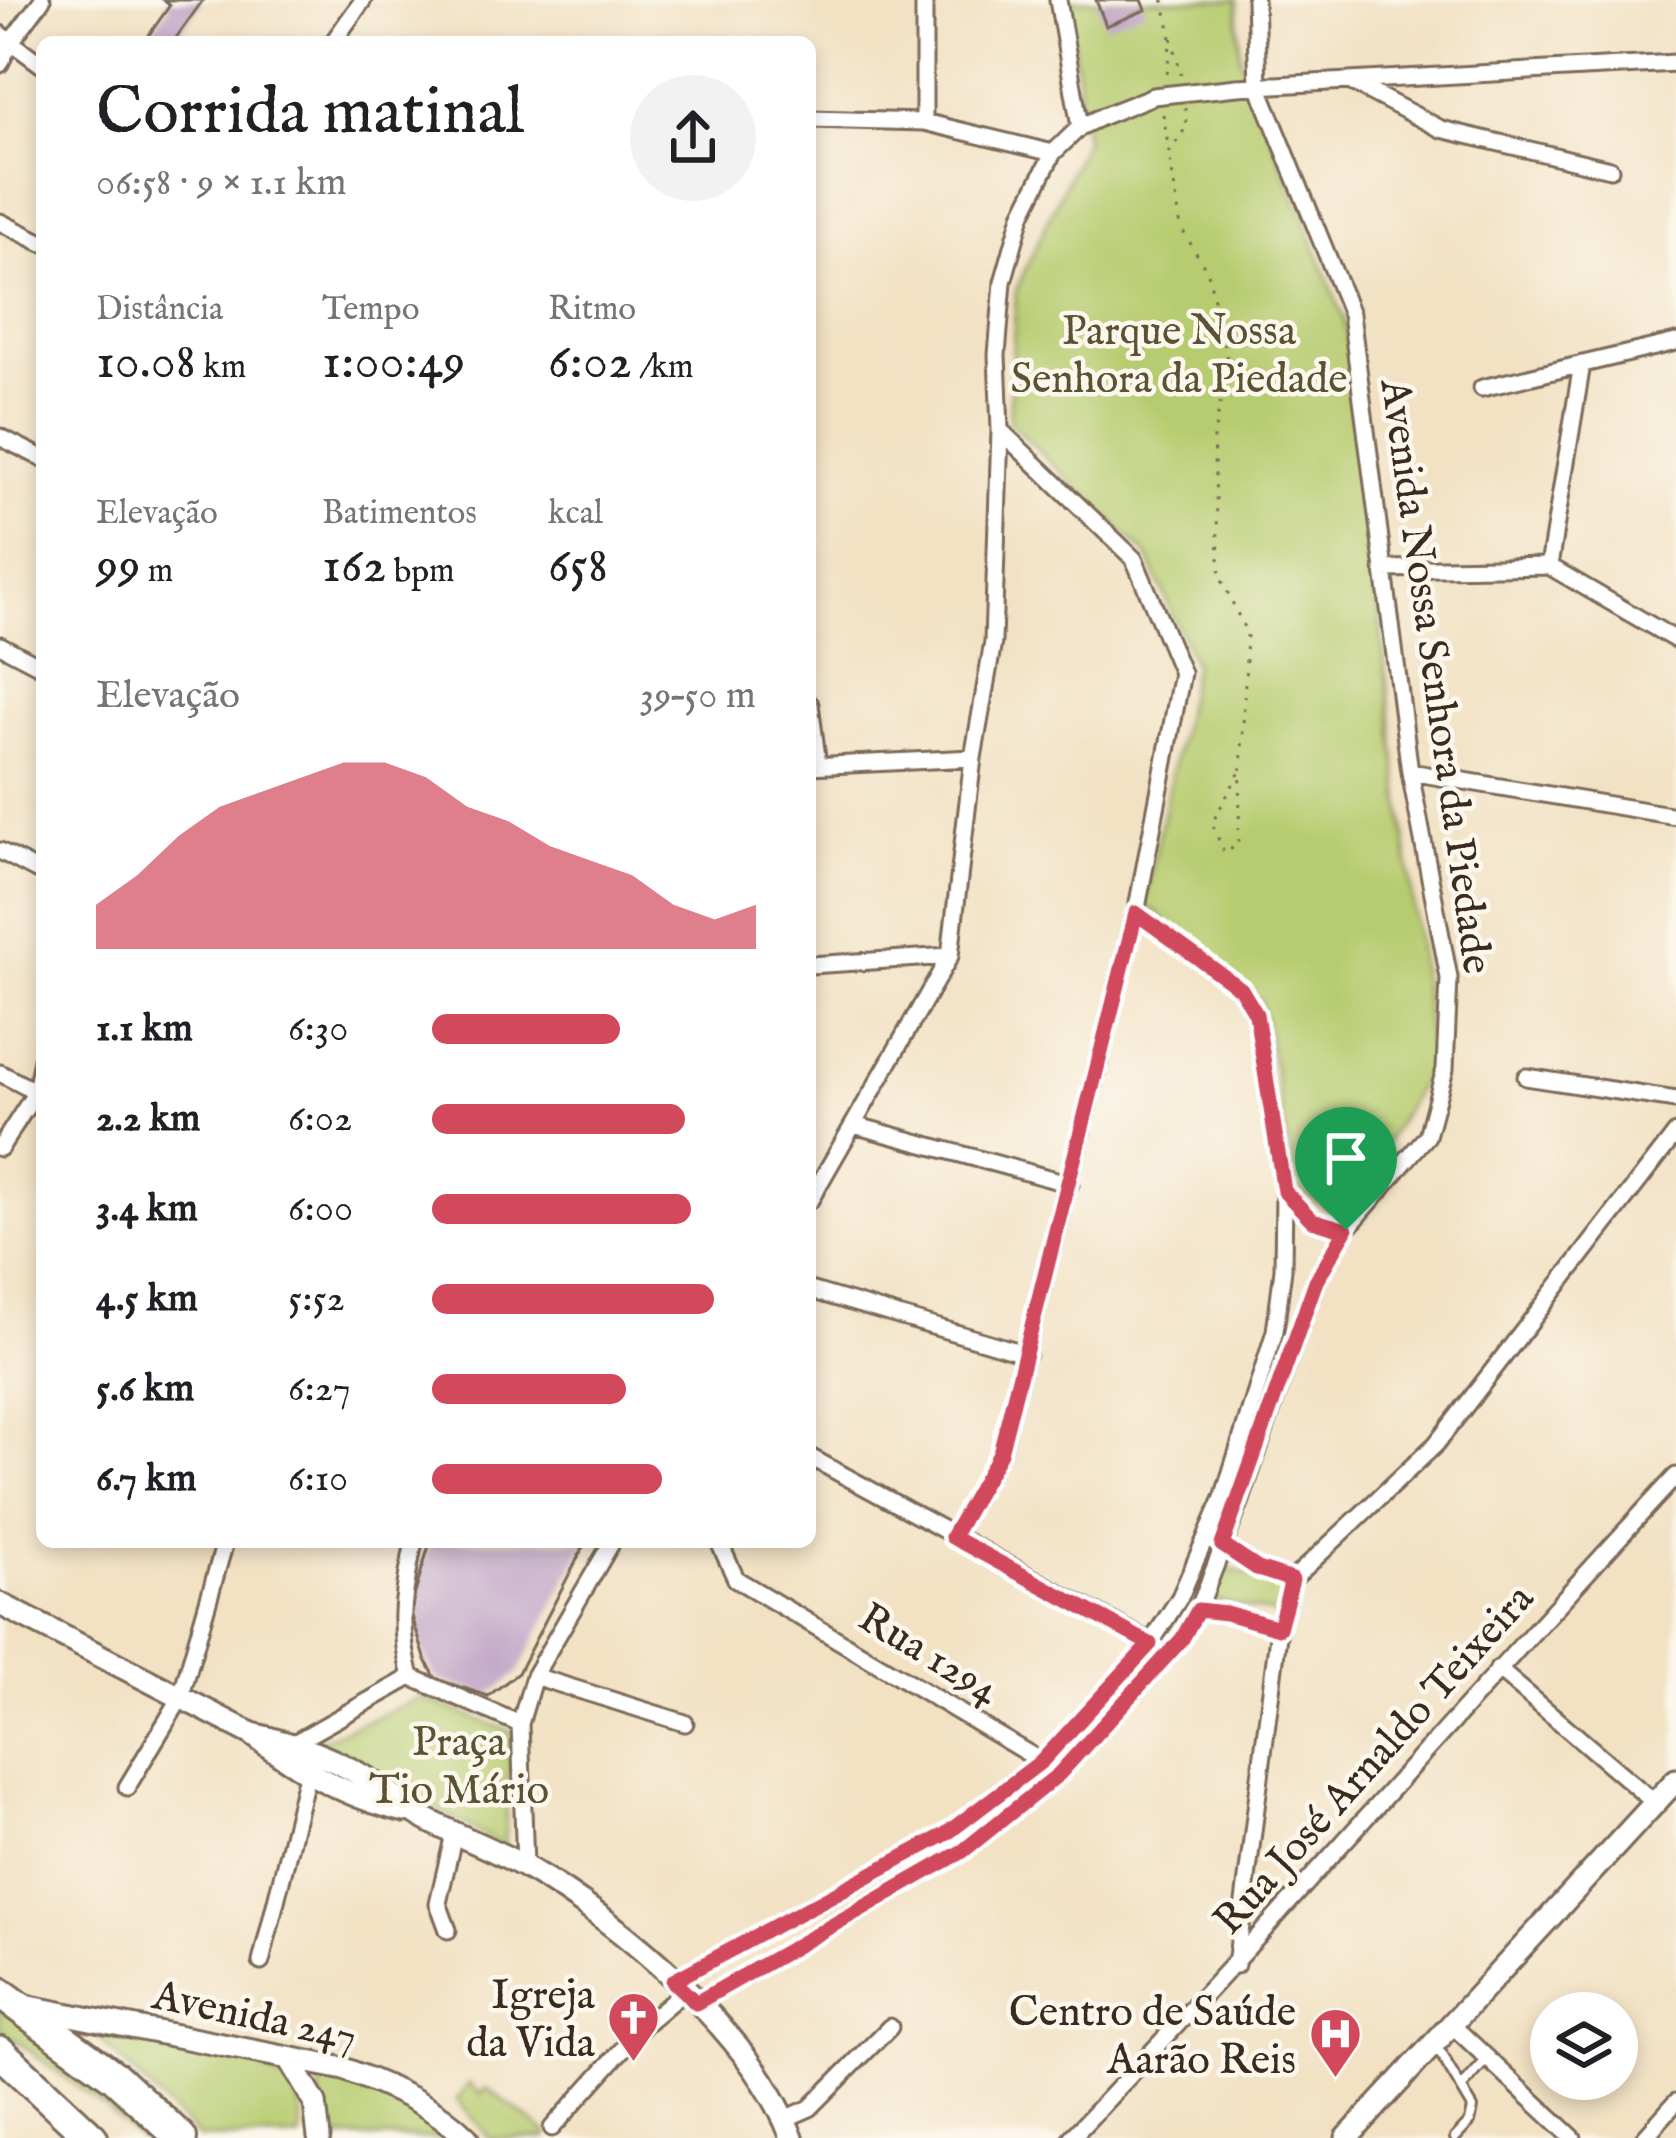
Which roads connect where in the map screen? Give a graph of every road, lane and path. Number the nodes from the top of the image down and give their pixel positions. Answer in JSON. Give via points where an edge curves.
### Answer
{"nodes":[{"id":1,"x":42,"y":0,"type":"edge"},
{"id":2,"x":363,"y":0,"type":"edge"},
{"id":3,"x":924,"y":0,"type":"edge"},
{"id":4,"x":1058,"y":0,"type":"edge"},
{"id":5,"x":1162,"y":0,"type":"edge"},
{"id":6,"x":1255,"y":0,"type":"edge"},
{"id":7,"x":336,"y":36,"type":"edge"},
{"id":8,"x":5,"y":38,"type":"edge"},
{"id":9,"x":36,"y":61,"type":"edge"},
{"id":10,"x":1676,"y":63,"type":"edge"},
{"id":11,"x":0,"y":64,"type":"edge"},
{"id":12,"x":1166,"y":78,"type":"dead end"},
{"id":13,"x":1349,"y":80,"type":"junction"},
{"id":14,"x":1258,"y":86,"type":"junction"},
{"id":15,"x":1164,"y":100,"type":"dead end"},
{"id":16,"x":816,"y":119,"type":"edge"},
{"id":17,"x":924,"y":122,"type":"junction"},
{"id":18,"x":1080,"y":127,"type":"junction"},
{"id":19,"x":1053,"y":153,"type":"junction"},
{"id":20,"x":1610,"y":169,"type":"dead end"},
{"id":21,"x":0,"y":222,"type":"edge"},
{"id":22,"x":36,"y":240,"type":"edge"},
{"id":23,"x":1676,"y":342,"type":"edge"},
{"id":24,"x":1582,"y":364,"type":"junction"},
{"id":25,"x":1482,"y":388,"type":"dead end"},
{"id":26,"x":1000,"y":430,"type":"junction"},
{"id":27,"x":0,"y":437,"type":"edge"},
{"id":28,"x":36,"y":455,"type":"edge"},
{"id":29,"x":1549,"y":566,"type":"junction"},
{"id":30,"x":1383,"y":569,"type":"junction"},
{"id":31,"x":1676,"y":640,"type":"edge"},
{"id":32,"x":0,"y":645,"type":"edge"},
{"id":33,"x":36,"y":664,"type":"edge"},
{"id":34,"x":973,"y":758,"type":"junction"},
{"id":35,"x":816,"y":766,"type":"edge"},
{"id":36,"x":1243,"y":768,"type":"junction"},
{"id":37,"x":1410,"y":772,"type":"junction"},
{"id":38,"x":1676,"y":816,"type":"edge"},
{"id":39,"x":0,"y":850,"type":"edge"},
{"id":40,"x":36,"y":870,"type":"edge"},
{"id":41,"x":1136,"y":913,"type":"junction"},
{"id":42,"x":950,"y":956,"type":"junction"},
{"id":43,"x":816,"y":965,"type":"edge"},
{"id":44,"x":0,"y":1073,"type":"edge"},
{"id":45,"x":1526,"y":1078,"type":"dead end"},
{"id":46,"x":36,"y":1091,"type":"edge"},
{"id":47,"x":36,"y":1097,"type":"edge"},
{"id":48,"x":1676,"y":1100,"type":"edge"},
{"id":49,"x":854,"y":1125,"type":"junction"},
{"id":50,"x":1676,"y":1133,"type":"edge"},
{"id":51,"x":0,"y":1148,"type":"edge"},
{"id":52,"x":833,"y":1162,"type":"junction"},
{"id":53,"x":816,"y":1163,"type":"edge"},
{"id":54,"x":1070,"y":1184,"type":"junction"},
{"id":55,"x":816,"y":1190,"type":"edge"},
{"id":56,"x":1284,"y":1191,"type":"junction"},
{"id":57,"x":1302,"y":1212,"type":"junction"},
{"id":58,"x":1284,"y":1218,"type":"junction"},
{"id":59,"x":1346,"y":1230,"type":"junction"},
{"id":60,"x":816,"y":1292,"type":"edge"},
{"id":61,"x":1027,"y":1354,"type":"junction"},
{"id":62,"x":816,"y":1460,"type":"edge"},
{"id":63,"x":1676,"y":1476,"type":"edge"},
{"id":64,"x":952,"y":1537,"type":"junction"},
{"id":65,"x":1205,"y":1539,"type":"junction"},
{"id":66,"x":1222,"y":1545,"type":"junction"},
{"id":67,"x":223,"y":1548,"type":"edge"},
{"id":68,"x":413,"y":1548,"type":"edge"},
{"id":69,"x":609,"y":1548,"type":"edge"},
{"id":70,"x":722,"y":1548,"type":"edge"},
{"id":71,"x":1292,"y":1580,"type":"junction"},
{"id":72,"x":0,"y":1604,"type":"edge"},
{"id":73,"x":1198,"y":1610,"type":"junction"},
{"id":74,"x":1279,"y":1628,"type":"junction"},
{"id":75,"x":1150,"y":1644,"type":"junction"},
{"id":76,"x":1171,"y":1651,"type":"junction"},
{"id":77,"x":1498,"y":1669,"type":"junction"},
{"id":78,"x":534,"y":1676,"type":"junction"},
{"id":79,"x":411,"y":1677,"type":"junction"},
{"id":80,"x":180,"y":1699,"type":"junction"},
{"id":81,"x":685,"y":1723,"type":"dead end"},
{"id":82,"x":520,"y":1724,"type":"junction"},
{"id":83,"x":290,"y":1752,"type":"junction"},
{"id":84,"x":1042,"y":1761,"type":"junction"},
{"id":85,"x":308,"y":1771,"type":"junction"},
{"id":86,"x":1059,"y":1774,"type":"junction"},
{"id":87,"x":1676,"y":1780,"type":"edge"},
{"id":88,"x":127,"y":1787,"type":"dead end"},
{"id":89,"x":1654,"y":1803,"type":"junction"},
{"id":90,"x":417,"y":1814,"type":"junction"},
{"id":91,"x":454,"y":1834,"type":"junction"},
{"id":92,"x":525,"y":1866,"type":"junction"},
{"id":93,"x":448,"y":1930,"type":"dead end"},
{"id":94,"x":261,"y":1962,"type":"dead end"},
{"id":95,"x":1236,"y":1965,"type":"junction"},
{"id":96,"x":684,"y":1992,"type":"junction"},
{"id":97,"x":5,"y":1998,"type":"edge"},
{"id":98,"x":1453,"y":2026,"type":"junction"},
{"id":99,"x":890,"y":2027,"type":"dead end"},
{"id":100,"x":1435,"y":2044,"type":"junction"},
{"id":101,"x":0,"y":2052,"type":"edge"},
{"id":102,"x":1487,"y":2058,"type":"junction"},
{"id":103,"x":289,"y":2059,"type":"junction"},
{"id":104,"x":1463,"y":2086,"type":"junction"},
{"id":105,"x":1676,"y":2102,"type":"edge"},
{"id":106,"x":553,"y":2128,"type":"dead end"},
{"id":107,"x":789,"y":2129,"type":"edge"},
{"id":108,"x":92,"y":2138,"type":"edge"},
{"id":109,"x":181,"y":2138,"type":"edge"},
{"id":110,"x":320,"y":2138,"type":"edge"},
{"id":111,"x":467,"y":2138,"type":"edge"},
{"id":112,"x":1071,"y":2138,"type":"edge"},
{"id":113,"x":1347,"y":2138,"type":"edge"},
{"id":114,"x":1456,"y":2138,"type":"edge"},
{"id":115,"x":1573,"y":2138,"type":"edge"},
{"id":116,"x":1643,"y":2138,"type":"edge"}],
"edges":[{"from":1,"to":8,"type":"street"},
{"from":2,"to":7,"type":"street"},
{"from":3,"to":17,"type":"street"},
{"from":4,"to":18,"type":"street"},
{"from":5,"to":12,"type":"path","via":[[1171,33]]},
{"from":6,"to":14,"type":"street","name":"Avenida Nossa Senhora da Piedade"},
{"from":8,"to":9,"type":"street"},
{"from":8,"to":11,"type":"street"},
{"from":10,"to":13,"type":"street"},
{"from":13,"to":14,"type":"street"},
{"from":13,"to":20,"type":"street","via":[[1441,129]]},
{"from":14,"to":18,"type":"street","bridge":true,"via":[[1154,96]]},
{"from":14,"to":30,"type":"street","name":"Avenida Nossa Senhora da Piedade","via":[[1351,314]]},
{"from":15,"to":36,"type":"path","via":[[1181,228],[1208,272],[1228,364],[1213,440],[1220,576],[1246,634]]},
{"from":16,"to":17,"type":"street"},
{"from":17,"to":19,"type":"street"},
{"from":18,"to":19,"type":"street"},
{"from":19,"to":26,"type":"street","via":[[1022,215],[1003,282]]},
{"from":21,"to":22,"type":"street"},
{"from":23,"to":24,"type":"street"},
{"from":24,"to":25,"type":"street"},
{"from":24,"to":29,"type":"street"},
{"from":26,"to":34,"type":"street","via":[[993,642]]},
{"from":26,"to":41,"type":"street","via":[[1135,559],[1183,673]]},
{"from":27,"to":28,"type":"street"},
{"from":29,"to":30,"type":"street"},
{"from":29,"to":31,"type":"street"},
{"from":30,"to":37,"type":"street","name":"Avenida Nossa Senhora da Piedade"},
{"from":32,"to":33,"type":"street"},
{"from":34,"to":35,"type":"street"},
{"from":34,"to":42,"type":"street"},
{"from":36,"to":36,"type":"path","via":[[1212,823],[1224,853],[1238,845]]},
{"from":37,"to":38,"type":"street"},
{"from":37,"to":59,"type":"street","name":"Avenida Nossa Senhora da Piedade","via":[[1449,978],[1445,1069],[1427,1136]]},
{"from":39,"to":40,"type":"street"},
{"from":41,"to":54,"type":"street"},
{"from":41,"to":56,"type":"street","via":[[1241,989],[1256,1014]]},
{"from":42,"to":43,"type":"street"},
{"from":42,"to":49,"type":"street"},
{"from":44,"to":46,"type":"street"},
{"from":45,"to":48,"type":"street"},
{"from":47,"to":51,"type":"street"},
{"from":49,"to":52,"type":"street"},
{"from":49,"to":54,"type":"street"},
{"from":50,"to":71,"type":"street","via":[[1436,1444]]},
{"from":52,"to":53,"type":"street"},
{"from":52,"to":55,"type":"street"},
{"from":54,"to":61,"type":"street"},
{"from":56,"to":57,"type":"street"},
{"from":56,"to":58,"type":"street"},
{"from":57,"to":58,"type":"street"},
{"from":57,"to":59,"type":"street"},
{"from":58,"to":65,"type":"street","via":[[1275,1331]]},
{"from":59,"to":66,"type":"street","name":"Avenida Nossa Senhora da Piedade","via":[[1301,1318]]},
{"from":60,"to":61,"type":"street"},
{"from":61,"to":64,"type":"street","via":[[1000,1453]]},
{"from":62,"to":64,"type":"street"},
{"from":63,"to":77,"type":"street","name":"Rua José Arnaldo Teixeira"},
{"from":64,"to":75,"type":"street"},
{"from":65,"to":66,"type":"street"},
{"from":65,"to":75,"type":"street"},
{"from":66,"to":71,"type":"street"},
{"from":66,"to":73,"type":"street","name":"Avenida Nossa Senhora da Piedade"},
{"from":67,"to":80,"type":"street"},
{"from":68,"to":79,"type":"street","via":[[401,1638]]},
{"from":69,"to":78,"type":"street"},
{"from":70,"to":84,"type":"street","name":"Rua 1294","via":[[736,1579]]},
{"from":71,"to":74,"type":"street"},
{"from":72,"to":80,"type":"street"},
{"from":73,"to":74,"type":"street"},
{"from":73,"to":76,"type":"street","name":"Avenida Nossa Senhora da Piedade"},
{"from":74,"to":95,"type":"street"},
{"from":75,"to":76,"type":"street"},
{"from":75,"to":84,"type":"street"},
{"from":76,"to":86,"type":"street","name":"Avenida Nossa Senhora da Piedade"},
{"from":77,"to":89,"type":"street"},
{"from":77,"to":95,"type":"street","name":"Rua José Arnaldo Teixeira"},
{"from":78,"to":81,"type":"street"},
{"from":78,"to":82,"type":"street"},
{"from":79,"to":82,"type":"street"},
{"from":79,"to":83,"type":"street"},
{"from":80,"to":83,"type":"street"},
{"from":80,"to":88,"type":"street"},
{"from":82,"to":92,"type":"street"},
{"from":83,"to":85,"type":"street"},
{"from":83,"to":90,"type":"street","via":[[377,1784]]},
{"from":84,"to":86,"type":"street","name":"Rua 1294"},
{"from":84,"to":96,"type":"street","via":[[946,1834]]},
{"from":85,"to":90,"type":"street","via":[[370,1803]]},
{"from":85,"to":94,"type":"street"},
{"from":86,"to":96,"type":"street","name":"Avenida Nossa Senhora da Piedade","via":[[963,1851]]},
{"from":87,"to":89,"type":"street"},
{"from":89,"to":98,"type":"street"},
{"from":90,"to":91,"type":"street"},
{"from":91,"to":92,"type":"street"},
{"from":91,"to":93,"type":"street","via":[[439,1903]]},
{"from":92,"to":96,"type":"street","via":[[594,1909]]},
{"from":95,"to":112,"type":"street","name":"Rua José Arnaldo Teixeira"},
{"from":96,"to":106,"type":"street"},
{"from":96,"to":107,"type":"street","via":[[763,2077]]},
{"from":97,"to":103,"type":"street","name":"Avenida 247"},
{"from":97,"to":109,"type":"highway","via":[[115,2077]]},
{"from":98,"to":100,"type":"street"},
{"from":98,"to":102,"type":"street"},
{"from":99,"to":107,"type":"street"},
{"from":100,"to":104,"type":"lane"},
{"from":100,"to":113,"type":"street"},
{"from":101,"to":108,"type":"highway"},
{"from":102,"to":104,"type":"lane"},
{"from":102,"to":115,"type":"street"},
{"from":103,"to":110,"type":"street","via":[[315,2103]]},
{"from":103,"to":111,"type":"street","name":"Avenida 247","via":[[394,2089]]},
{"from":104,"to":114,"type":"lane","via":[[1474,2108]]},
{"from":105,"to":116,"type":"street"}]}
